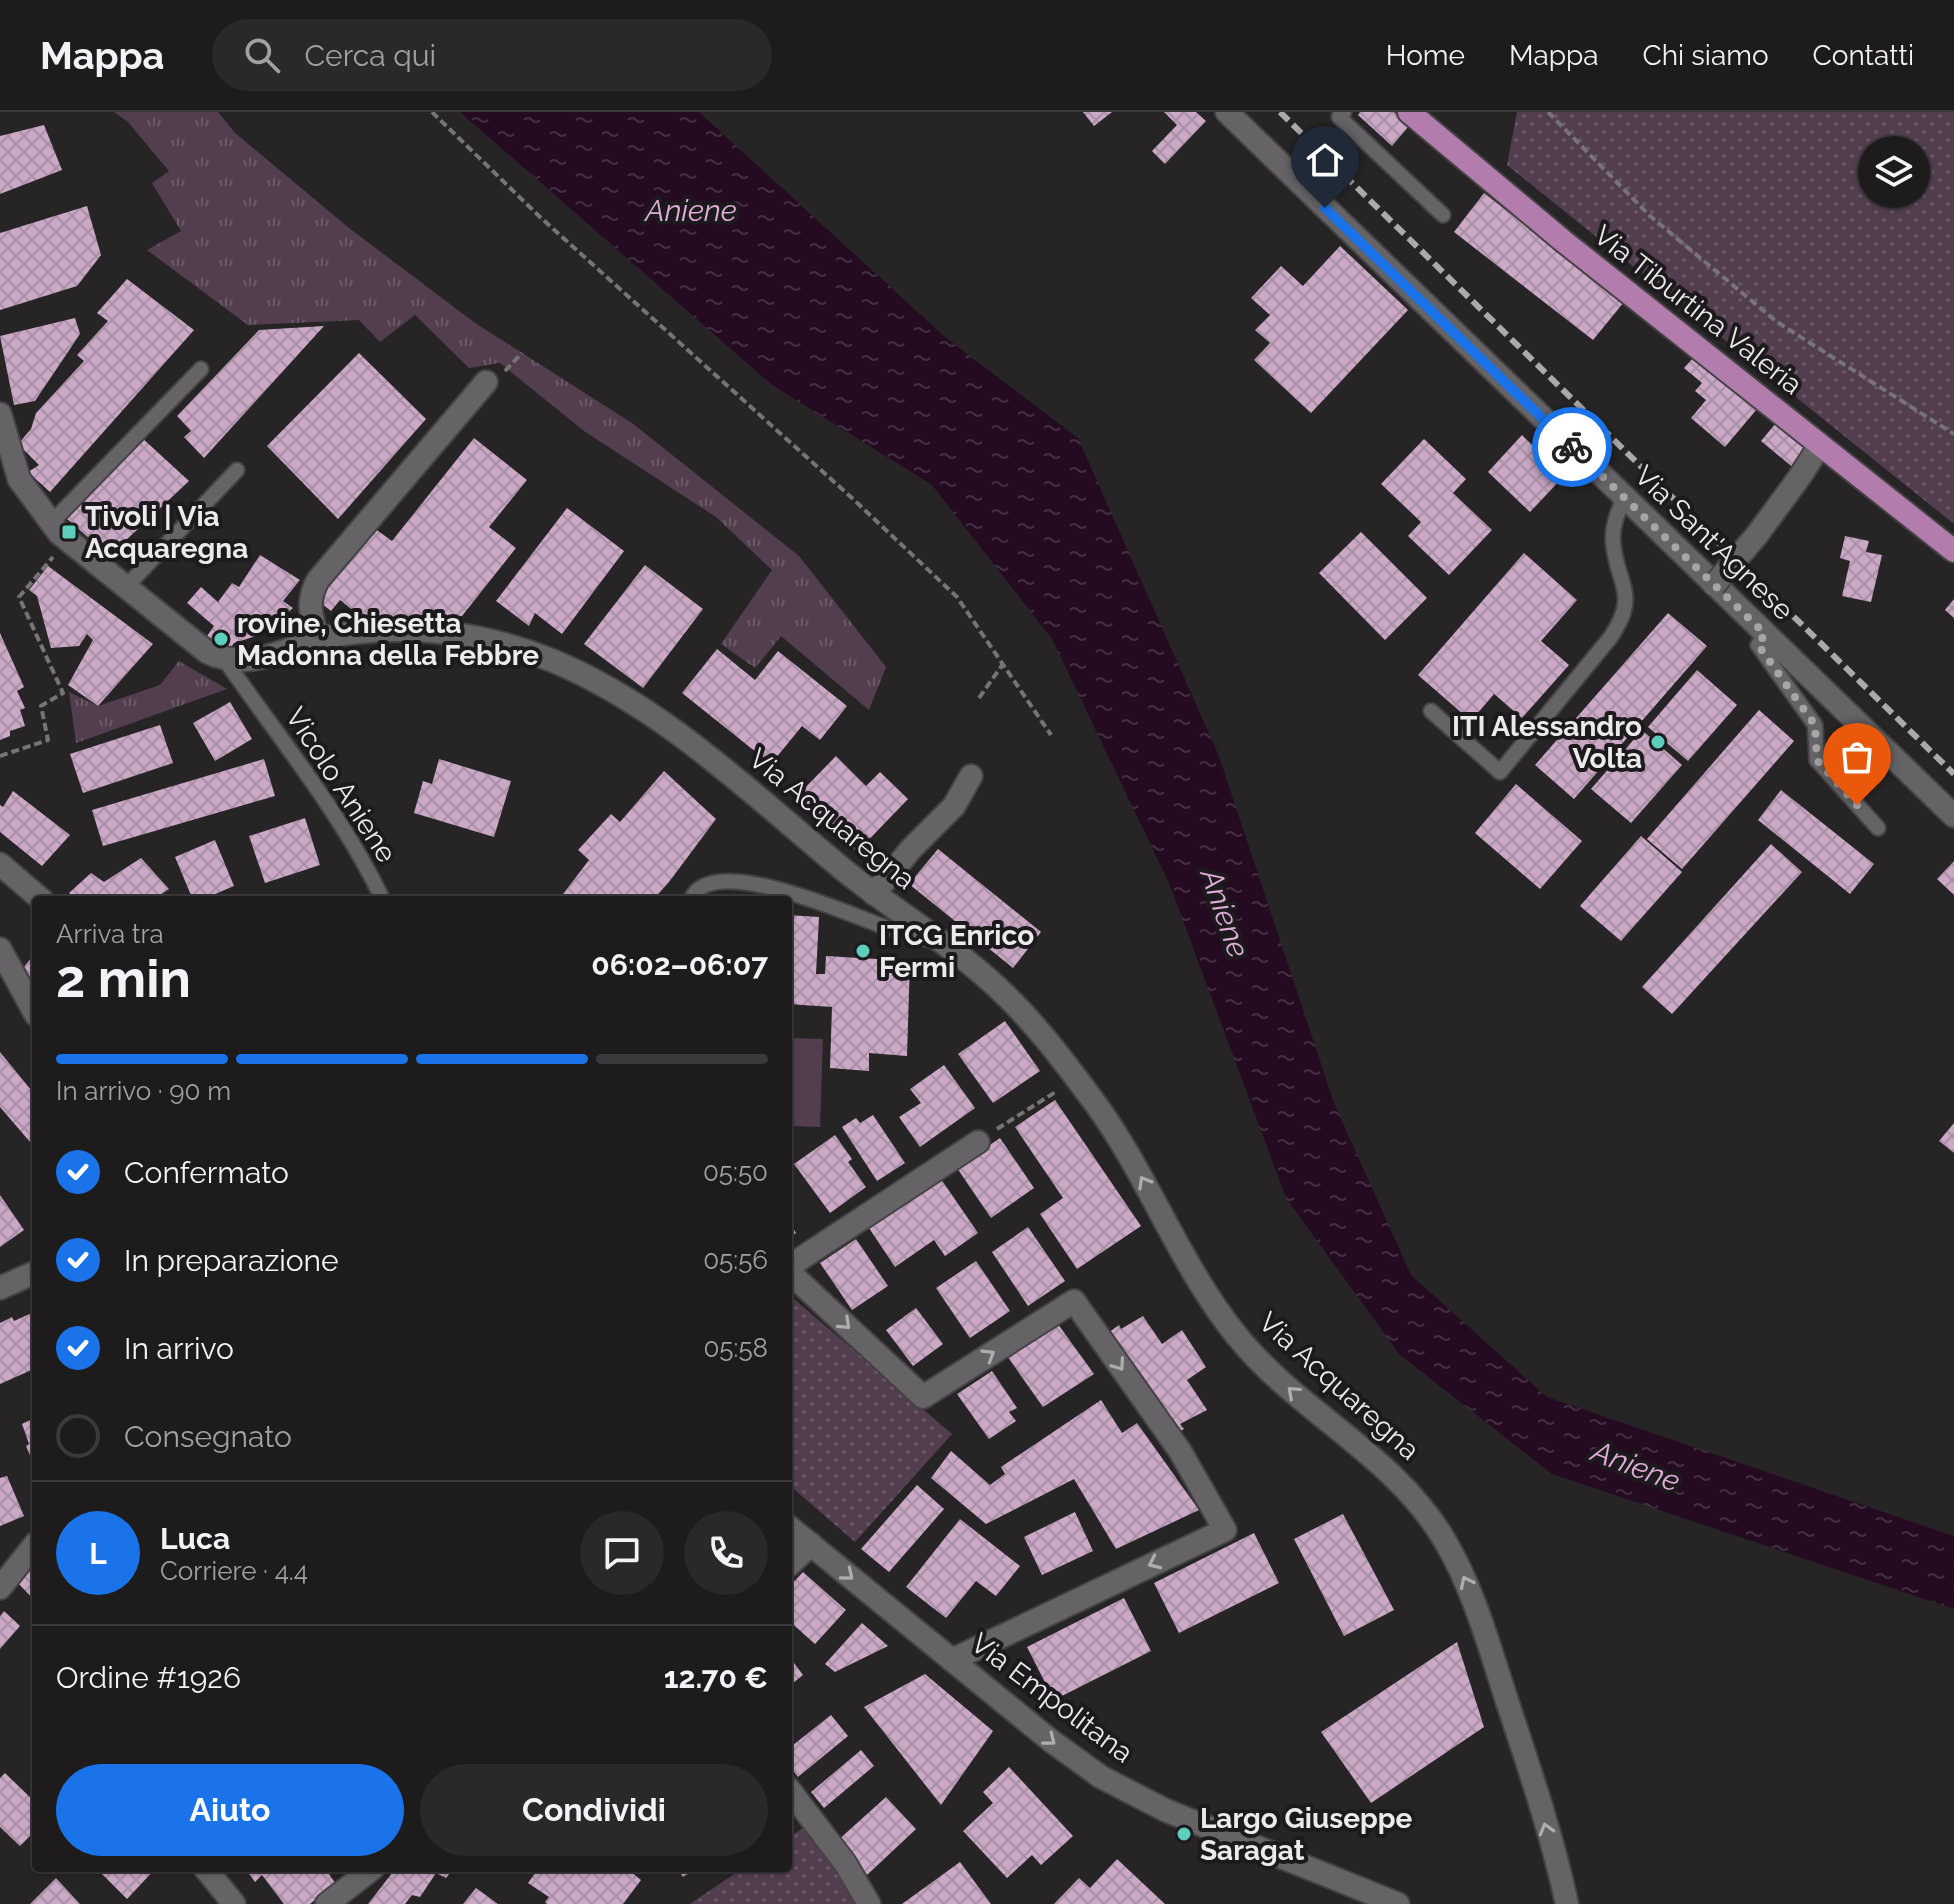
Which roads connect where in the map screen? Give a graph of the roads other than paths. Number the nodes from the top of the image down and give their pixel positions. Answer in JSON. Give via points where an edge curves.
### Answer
{"nodes":[{"id":1,"x":1227,"y":112,"type":"edge"},
{"id":2,"x":1344,"y":112,"type":"edge"},
{"id":3,"x":1409,"y":112,"type":"edge"},
{"id":4,"x":1443,"y":215,"type":"dead end"},
{"id":5,"x":201,"y":369,"type":"dead end"},
{"id":6,"x":486,"y":382,"type":"dead end"},
{"id":7,"x":0,"y":414,"type":"edge"},
{"id":8,"x":1820,"y":445,"type":"junction"},
{"id":9,"x":5,"y":458,"type":"edge"},
{"id":10,"x":237,"y":470,"type":"dead end"},
{"id":11,"x":1624,"y":498,"type":"junction"},
{"id":12,"x":51,"y":523,"type":"junction"},
{"id":13,"x":1954,"y":551,"type":"edge"},
{"id":14,"x":1714,"y":585,"type":"junction"},
{"id":15,"x":125,"y":588,"type":"junction"},
{"id":16,"x":1765,"y":634,"type":"junction"},
{"id":17,"x":318,"y":639,"type":"junction"},
{"id":18,"x":225,"y":660,"type":"junction"},
{"id":19,"x":1431,"y":711,"type":"dead end"},
{"id":20,"x":971,"y":776,"type":"dead end"},
{"id":21,"x":1954,"y":816,"type":"edge"},
{"id":22,"x":1878,"y":828,"type":"dead end"},
{"id":23,"x":0,"y":864,"type":"edge"},
{"id":24,"x":874,"y":894,"type":"junction"},
{"id":25,"x":37,"y":896,"type":"edge"},
{"id":26,"x":381,"y":896,"type":"edge"},
{"id":27,"x":693,"y":896,"type":"edge"},
{"id":28,"x":943,"y":943,"type":"junction"},
{"id":29,"x":0,"y":949,"type":"edge"},
{"id":30,"x":32,"y":1008,"type":"edge"},
{"id":31,"x":978,"y":1142,"type":"road end"},
{"id":32,"x":792,"y":1266,"type":"edge"},
{"id":33,"x":792,"y":1273,"type":"edge"},
{"id":34,"x":32,"y":1274,"type":"edge"},
{"id":35,"x":0,"y":1288,"type":"edge"},
{"id":36,"x":792,"y":1529,"type":"edge"},
{"id":37,"x":811,"y":1544,"type":"junction"},
{"id":38,"x":32,"y":1548,"type":"edge"},
{"id":39,"x":792,"y":1562,"type":"edge"},
{"id":40,"x":0,"y":1588,"type":"edge"},
{"id":41,"x":952,"y":1660,"type":"junction"},
{"id":42,"x":792,"y":1793,"type":"edge"},
{"id":43,"x":208,"y":1872,"type":"edge"},
{"id":44,"x":368,"y":1872,"type":"edge"},
{"id":45,"x":234,"y":1904,"type":"edge"},
{"id":46,"x":327,"y":1904,"type":"edge"},
{"id":47,"x":869,"y":1904,"type":"edge"},
{"id":48,"x":1398,"y":1904,"type":"edge"},
{"id":49,"x":1567,"y":1904,"type":"edge"}],
"edges":[{"from":1,"to":11,"type":"street","name":"Via Sant'Agnese"},
{"from":2,"to":4,"type":"lane","via":[[1339,117]]},
{"from":3,"to":8,"type":"main road","name":"Via Tiburtina Valeria"},
{"from":5,"to":12,"type":"lane"},
{"from":6,"to":17,"type":"street","via":[[318,580],[310,611]]},
{"from":7,"to":9,"type":"street"},
{"from":8,"to":13,"type":"main road","name":"Via Tiburtina Valeria"},
{"from":8,"to":14,"type":"street","bridge":true,"via":[[1757,535]]},
{"from":9,"to":12,"type":"street"},
{"from":10,"to":15,"type":"lane"},
{"from":11,"to":14,"type":"street","name":"Via Sant'Agnese"},
{"from":11,"to":19,"type":"lane","via":[[1613,539],[1626,595],[1622,617],[1500,772]]},
{"from":12,"to":15,"type":"street"},
{"from":14,"to":16,"type":"street","name":"Via Sant'Agnese"},
{"from":15,"to":18,"type":"street","via":[[197,646]]},
{"from":16,"to":21,"type":"street","name":"Via Sant'Agnese"},
{"from":16,"to":22,"type":"lane","via":[[1758,645],[1815,725],[1817,760]]},
{"from":17,"to":18,"type":"street","name":"Via Acquaregna","via":[[256,660]]},
{"from":17,"to":24,"type":"street","name":"Via Acquaregna","via":[[383,631],[451,633],[512,646],[561,665],[695,747]]},
{"from":18,"to":26,"type":"lane","name":"Vicolo Aniene","via":[[325,803]]},
{"from":20,"to":24,"type":"street","via":[[954,806]]},
{"from":23,"to":25,"type":"street"},
{"from":24,"to":28,"type":"street","name":"Via Acquaregna"},
{"from":27,"to":28,"type":"lane","via":[[711,882],[740,881]]},
{"from":49,"to":28,"type":"street","name":"Via Acquaregna","one_way":true,"via":[[1476,1606],[1446,1542],[1402,1483],[1300,1399],[1236,1335],[1112,1127],[1076,1078],[1000,989]]},
{"from":29,"to":30,"type":"street"},
{"from":31,"to":32,"type":"street"},
{"from":33,"to":41,"type":"street","one_way":true,"via":[[923,1397],[1074,1301],[1180,1451],[1225,1530]]},
{"from":34,"to":35,"type":"street"},
{"from":36,"to":37,"type":"street","name":"Via Empolitana"},
{"from":37,"to":39,"type":"street"},
{"from":37,"to":41,"type":"street","name":"Via Empolitana","one_way":true},
{"from":38,"to":40,"type":"street"},
{"from":41,"to":48,"type":"street","name":"Via Empolitana","one_way":true,"via":[[1058,1747],[1115,1785]]},
{"from":42,"to":47,"type":"street"},
{"from":43,"to":45,"type":"street"},
{"from":44,"to":46,"type":"street"}]}
